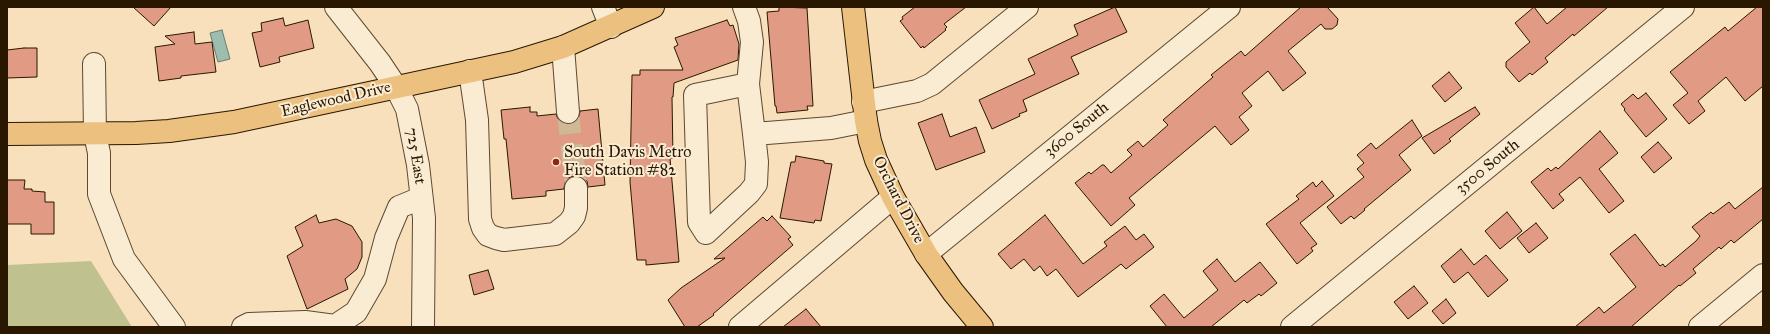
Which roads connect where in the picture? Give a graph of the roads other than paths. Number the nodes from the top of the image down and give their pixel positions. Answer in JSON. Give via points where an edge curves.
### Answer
{"nodes":[{"id":1,"x":336,"y":7,"type":"edge"},
{"id":2,"x":653,"y":7,"type":"edge"},
{"id":3,"x":744,"y":7,"type":"edge"},
{"id":4,"x":853,"y":7,"type":"edge"},
{"id":5,"x":1027,"y":7,"type":"edge"},
{"id":6,"x":1229,"y":7,"type":"edge"},
{"id":7,"x":1683,"y":7,"type":"edge"},
{"id":8,"x":607,"y":17,"type":"edge"},
{"id":9,"x":563,"y":47,"type":"junction"},
{"id":10,"x":94,"y":64,"type":"dead end"},
{"id":11,"x":470,"y":71,"type":"junction"},
{"id":12,"x":748,"y":84,"type":"junction"},
{"id":13,"x":396,"y":87,"type":"junction"},
{"id":14,"x":865,"y":111,"type":"junction"},
{"id":15,"x":568,"y":112,"type":"tunnel mouth"},
{"id":16,"x":7,"y":134,"type":"edge"},
{"id":17,"x":95,"y":134,"type":"junction"},
{"id":18,"x":754,"y":134,"type":"junction"},
{"id":19,"x":576,"y":188,"type":"tunnel mouth"},
{"id":20,"x":893,"y":197,"type":"junction"},
{"id":21,"x":422,"y":198,"type":"junction"},
{"id":22,"x":926,"y":254,"type":"junction"},
{"id":23,"x":1763,"y":275,"type":"edge"},
{"id":24,"x":1708,"y":325,"type":"edge"},
{"id":25,"x":174,"y":327,"type":"edge"},
{"id":26,"x":243,"y":327,"type":"edge"},
{"id":27,"x":423,"y":327,"type":"edge"},
{"id":28,"x":740,"y":327,"type":"edge"},
{"id":29,"x":982,"y":327,"type":"edge"},
{"id":30,"x":1292,"y":327,"type":"edge"}],
"edges":[{"from":1,"to":13,"type":"street","name":"725 East"},
{"from":2,"to":8,"type":"main road","name":"Eaglewood Drive"},
{"from":3,"to":12,"type":"street","via":[[752,42]]},
{"from":4,"to":14,"type":"main road","name":"Orchard Drive"},
{"from":5,"to":14,"type":"street","via":[[932,84]]},
{"from":6,"to":22,"type":"street","name":"3600 South"},
{"from":7,"to":30,"type":"street","name":"3500 South"},
{"from":8,"to":9,"type":"main road","name":"Eaglewood Drive"},
{"from":9,"to":11,"type":"main road","name":"Eaglewood Drive","via":[[514,62]]},
{"from":9,"to":15,"type":"street"},
{"from":10,"to":17,"type":"street"},
{"from":11,"to":13,"type":"main road","name":"Eaglewood Drive"},
{"from":11,"to":19,"type":"street","via":[[478,120],[480,219],[488,235],[504,240],[555,234],[574,216]]},
{"from":12,"to":18,"type":"street"},
{"from":12,"to":18,"type":"street","via":[[695,95],[699,222],[706,233],[756,184]]},
{"from":13,"to":17,"type":"main road","name":"Eaglewood Drive","via":[[228,123],[169,131]]},
{"from":13,"to":21,"type":"street","name":"725 East","via":[[407,109]]},
{"from":14,"to":18,"type":"street","via":[[831,128]]},
{"from":14,"to":20,"type":"main road","name":"Orchard Drive","via":[[876,160]]},
{"from":16,"to":17,"type":"main road","name":"Eaglewood Drive"},
{"from":17,"to":25,"type":"street","via":[[99,153],[99,194],[124,259]]},
{"from":20,"to":22,"type":"main road","name":"Orchard Drive"},
{"from":20,"to":28,"type":"street"},
{"from":21,"to":26,"type":"street","via":[[399,207],[386,238],[375,279],[356,312],[335,326],[304,322],[249,324]]},
{"from":21,"to":27,"type":"street","name":"725 East","via":[[425,235]]},
{"from":22,"to":29,"type":"main road","name":"Orchard Drive"},
{"from":23,"to":24,"type":"street"}]}
